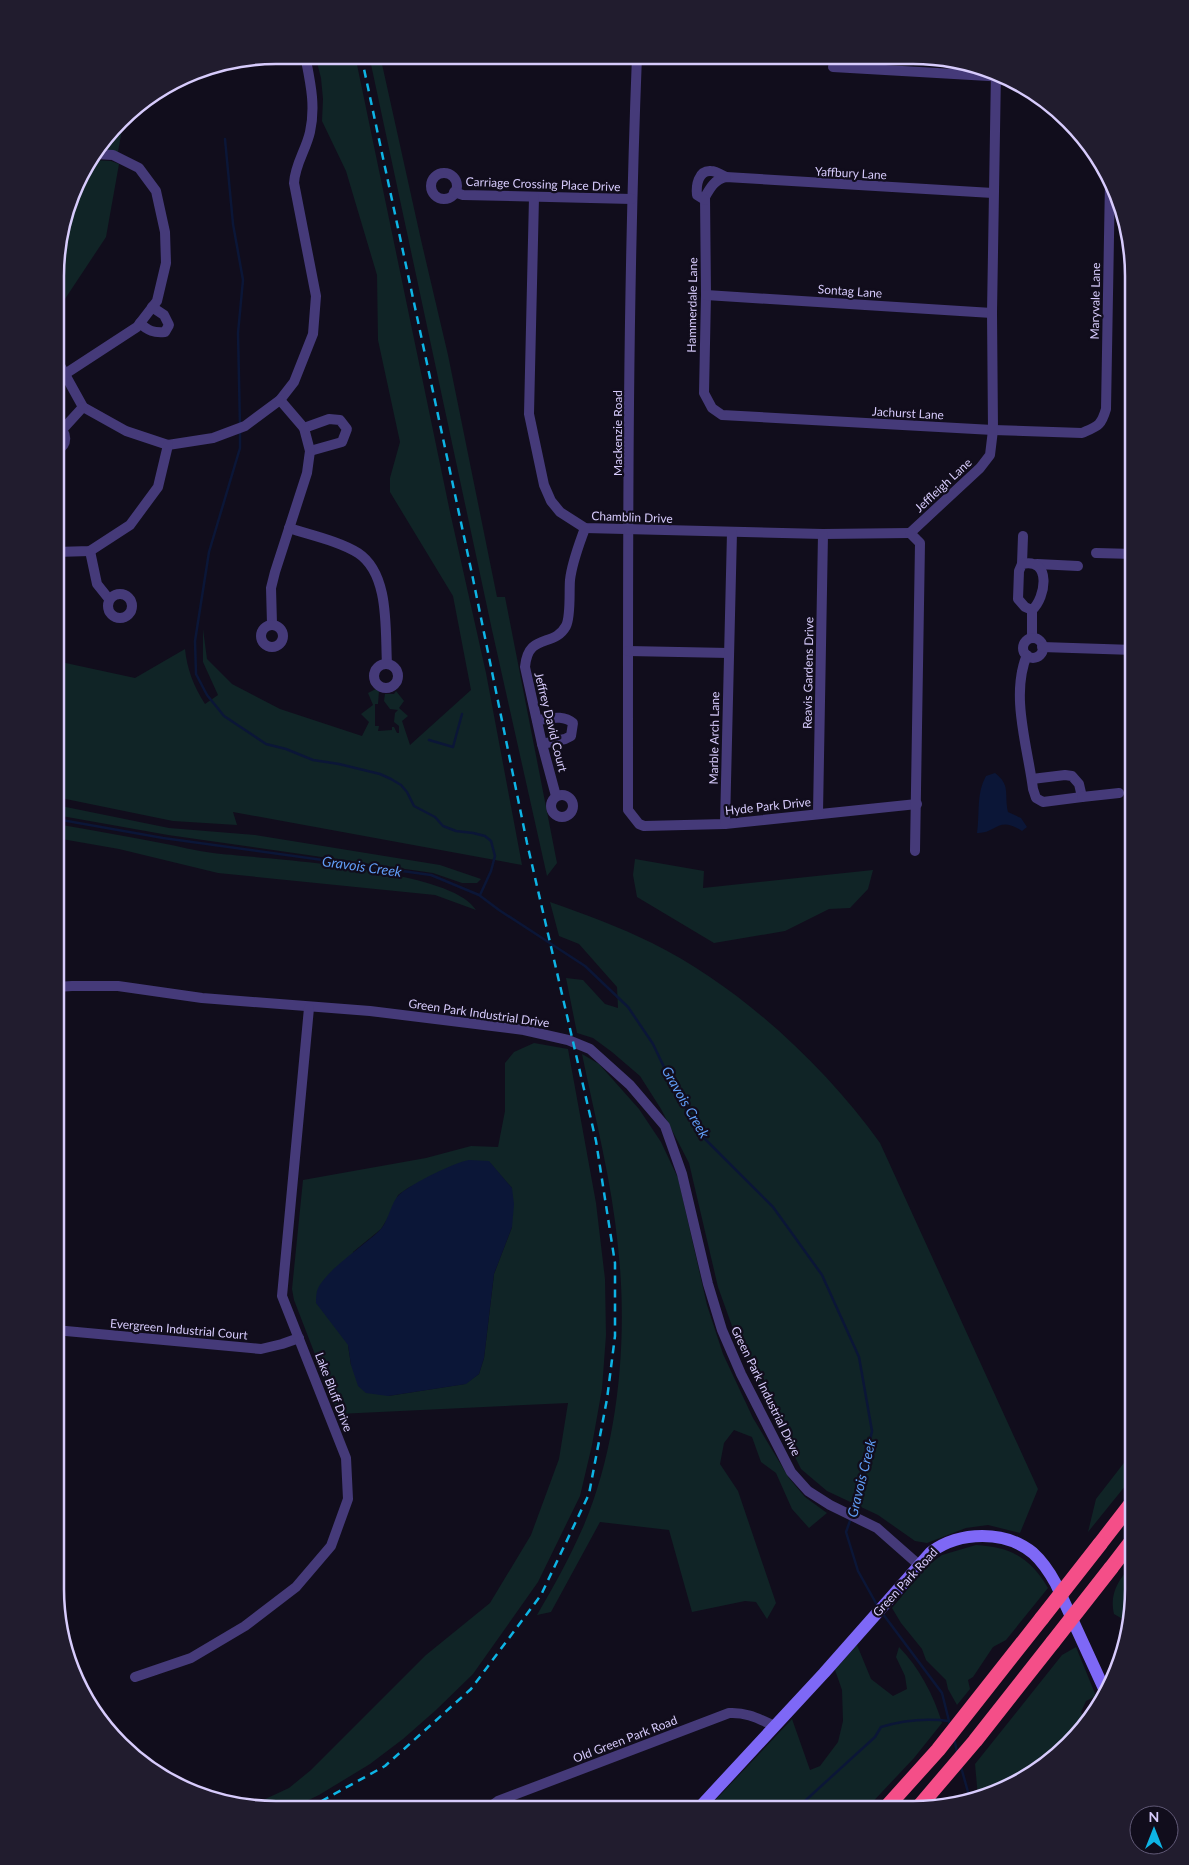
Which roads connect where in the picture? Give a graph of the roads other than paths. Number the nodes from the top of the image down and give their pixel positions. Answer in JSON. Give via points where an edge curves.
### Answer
{"nodes":[{"id":1,"x":306,"y":64,"type":"edge"},
{"id":2,"x":637,"y":64,"type":"edge"},
{"id":3,"x":833,"y":68,"type":"dead end"},
{"id":4,"x":978,"y":74,"type":"edge"},
{"id":5,"x":999,"y":82,"type":"edge"},
{"id":6,"x":103,"y":154,"type":"edge"},
{"id":7,"x":726,"y":177,"type":"junction"},
{"id":8,"x":454,"y":192,"type":"dead end"},
{"id":9,"x":993,"y":193,"type":"junction"},
{"id":10,"x":534,"y":197,"type":"junction"},
{"id":11,"x":1110,"y":197,"type":"edge"},
{"id":12,"x":632,"y":198,"type":"junction"},
{"id":13,"x":705,"y":200,"type":"junction"},
{"id":14,"x":706,"y":295,"type":"junction"},
{"id":15,"x":152,"y":308,"type":"junction"},
{"id":16,"x":992,"y":313,"type":"junction"},
{"id":17,"x":140,"y":323,"type":"junction"},
{"id":18,"x":64,"y":371,"type":"edge"},
{"id":19,"x":66,"y":374,"type":"junction"},
{"id":20,"x":280,"y":400,"type":"junction"},
{"id":21,"x":83,"y":406,"type":"junction"},
{"id":22,"x":712,"y":408,"type":"joint"},
{"id":23,"x":1102,"y":422,"type":"joint"},
{"id":24,"x":64,"y":423,"type":"edge"},
{"id":25,"x":304,"y":428,"type":"junction"},
{"id":26,"x":993,"y":430,"type":"junction"},
{"id":27,"x":168,"y":444,"type":"junction"},
{"id":28,"x":310,"y":451,"type":"junction"},
{"id":29,"x":289,"y":528,"type":"junction"},
{"id":30,"x":585,"y":528,"type":"junction"},
{"id":31,"x":629,"y":529,"type":"junction"},
{"id":32,"x":732,"y":532,"type":"junction"},
{"id":33,"x":910,"y":533,"type":"junction"},
{"id":34,"x":824,"y":534,"type":"junction"},
{"id":35,"x":1023,"y":536,"type":"dead end"},
{"id":36,"x":90,"y":551,"type":"junction"},
{"id":37,"x":64,"y":552,"type":"edge"},
{"id":38,"x":1096,"y":553,"type":"dead end"},
{"id":39,"x":1125,"y":554,"type":"edge"},
{"id":40,"x":1022,"y":564,"type":"junction"},
{"id":41,"x":1037,"y":564,"type":"junction"},
{"id":42,"x":1078,"y":566,"type":"dead end"},
{"id":43,"x":110,"y":599,"type":"dead end"},
{"id":44,"x":1032,"y":610,"type":"junction"},
{"id":45,"x":272,"y":624,"type":"dead end"},
{"id":46,"x":1032,"y":638,"type":"junction"},
{"id":47,"x":1042,"y":647,"type":"junction"},
{"id":48,"x":628,"y":650,"type":"junction"},
{"id":49,"x":1125,"y":650,"type":"edge"},
{"id":50,"x":729,"y":653,"type":"junction"},
{"id":51,"x":1027,"y":656,"type":"junction"},
{"id":52,"x":387,"y":664,"type":"dead end"},
{"id":53,"x":537,"y":720,"type":"junction"},
{"id":54,"x":542,"y":744,"type":"junction"},
{"id":55,"x":1032,"y":779,"type":"junction"},
{"id":56,"x":1119,"y":793,"type":"dead end"},
{"id":57,"x":556,"y":796,"type":"dead end"},
{"id":58,"x":1082,"y":797,"type":"junction"},
{"id":59,"x":916,"y":804,"type":"junction"},
{"id":60,"x":628,"y":810,"type":"joint"},
{"id":61,"x":818,"y":813,"type":"junction"},
{"id":62,"x":724,"y":824,"type":"junction"},
{"id":63,"x":915,"y":852,"type":"dead end"},
{"id":64,"x":64,"y":986,"type":"edge"},
{"id":65,"x":309,"y":1008,"type":"junction"},
{"id":66,"x":64,"y":1331,"type":"edge"},
{"id":67,"x":299,"y":1338,"type":"junction"},
{"id":68,"x":1125,"y":1512,"type":"edge"},
{"id":69,"x":1125,"y":1550,"type":"edge"},
{"id":70,"x":919,"y":1565,"type":"junction"},
{"id":71,"x":134,"y":1677,"type":"dead end"},
{"id":72,"x":1102,"y":1685,"type":"edge"},
{"id":73,"x":775,"y":1726,"type":"junction"},
{"id":74,"x":498,"y":1801,"type":"edge"},
{"id":75,"x":705,"y":1801,"type":"edge"},
{"id":76,"x":892,"y":1801,"type":"edge"},
{"id":77,"x":924,"y":1801,"type":"edge"}],
"edges":[{"from":1,"to":20,"type":"street","via":[[313,102],[310,133],[295,170],[294,184],[316,296],[313,334],[294,382]]},
{"from":2,"to":12,"type":"street","name":"Mackenzie Road"},
{"from":3,"to":4,"type":"street"},
{"from":5,"to":9,"type":"street","name":"Jeffleigh Lane"},
{"from":6,"to":15,"type":"street","via":[[114,155],[139,168],[156,191],[165,232],[166,263],[157,301]]},
{"from":7,"to":9,"type":"street","name":"Yaffbury Lane"},
{"from":7,"to":13,"type":"street","name":"Hammerdale Lane","via":[[711,185]]},
{"from":7,"to":13,"type":"street","name":"Hammerdale Lane","via":[[713,170],[700,177],[697,195]]},
{"from":8,"to":10,"type":"street","name":"Carriage Crossing Place Drive"},
{"from":9,"to":16,"type":"street","name":"Jeffleigh Lane"},
{"from":10,"to":12,"type":"street","name":"Carriage Crossing Place Drive"},
{"from":10,"to":30,"type":"street","name":"Chamblin Drive","via":[[529,414],[544,485],[551,501],[560,512]]},
{"from":11,"to":23,"type":"street","name":"Maryvale Lane","via":[[1106,409]]},
{"from":12,"to":31,"type":"street","name":"Mackenzie Road"},
{"from":13,"to":14,"type":"street","name":"Hammerdale Lane"},
{"from":14,"to":16,"type":"street","name":"Sontag Lane"},
{"from":14,"to":22,"type":"street","name":"Hammerdale Lane","via":[[704,393]]},
{"from":15,"to":17,"type":"street"},
{"from":15,"to":17,"type":"street","via":[[164,315],[169,325],[166,332],[147,330]]},
{"from":16,"to":26,"type":"street","name":"Jeffleigh Lane"},
{"from":17,"to":19,"type":"street"},
{"from":18,"to":19,"type":"street"},
{"from":19,"to":21,"type":"street"},
{"from":20,"to":25,"type":"street"},
{"from":20,"to":27,"type":"street","via":[[245,426],[213,438]]},
{"from":21,"to":24,"type":"street"},
{"from":21,"to":27,"type":"street","via":[[126,431]]},
{"from":22,"to":26,"type":"street","name":"Jachurst Lane","via":[[722,415]]},
{"from":23,"to":26,"type":"street","name":"Jachurst Lane","via":[[1082,433]]},
{"from":25,"to":28,"type":"street"},
{"from":25,"to":28,"type":"street","via":[[329,419],[340,420],[347,429],[342,442]]},
{"from":26,"to":33,"type":"street","name":"Jeffleigh Lane","via":[[990,455],[980,468]]},
{"from":27,"to":36,"type":"street","via":[[158,487],[130,525]]},
{"from":28,"to":29,"type":"street","via":[[307,473]]},
{"from":29,"to":45,"type":"street","via":[[271,588]]},
{"from":29,"to":52,"type":"street","via":[[347,548],[372,566],[382,590]]},
{"from":30,"to":31,"type":"street","name":"Chamblin Drive"},
{"from":30,"to":53,"type":"street","name":"Jeffrey David Court","via":[[573,563],[566,626],[529,650],[526,658],[525,667]]},
{"from":31,"to":32,"type":"street","name":"Chamblin Drive"},
{"from":31,"to":48,"type":"street","name":"Mackenzie Road"},
{"from":32,"to":34,"type":"street","name":"Chamblin Drive"},
{"from":32,"to":50,"type":"street","name":"Marble Arch Lane"},
{"from":33,"to":34,"type":"street","name":"Chamblin Drive"},
{"from":33,"to":59,"type":"street","via":[[920,543]]},
{"from":34,"to":61,"type":"street","name":"Reavis Gardens Drive"},
{"from":35,"to":40,"type":"street"},
{"from":36,"to":37,"type":"street"},
{"from":36,"to":43,"type":"street","via":[[97,584]]},
{"from":38,"to":39,"type":"street"},
{"from":40,"to":41,"type":"street"},
{"from":40,"to":44,"type":"street","via":[[1018,599],[1024,607]]},
{"from":41,"to":42,"type":"street"},
{"from":41,"to":44,"type":"street","via":[[1043,572],[1042,597]]},
{"from":44,"to":46,"type":"street"},
{"from":46,"to":47,"type":"street"},
{"from":46,"to":51,"type":"street","via":[[1023,646]]},
{"from":47,"to":49,"type":"street"},
{"from":47,"to":51,"type":"street","via":[[1041,653],[1035,657]]},
{"from":48,"to":50,"type":"street"},
{"from":48,"to":60,"type":"street","name":"Mackenzie Road"},
{"from":50,"to":62,"type":"street","name":"Marble Arch Lane"},
{"from":51,"to":55,"type":"street","via":[[1021,686],[1022,724]]},
{"from":53,"to":54,"type":"street","name":"Jeffrey David Court"},
{"from":53,"to":54,"type":"street","via":[[561,717],[573,723],[571,736]]},
{"from":54,"to":57,"type":"street","name":"Jeffrey David Court"},
{"from":55,"to":58,"type":"street","via":[[1072,776],[1079,784]]},
{"from":55,"to":58,"type":"street","via":[[1036,798],[1043,802]]},
{"from":56,"to":58,"type":"street"},
{"from":59,"to":61,"type":"street","name":"Hyde Park Drive"},
{"from":59,"to":63,"type":"street"},
{"from":60,"to":62,"type":"street","name":"Hyde Park Drive","via":[[644,826]]},
{"from":61,"to":62,"type":"street","name":"Hyde Park Drive"},
{"from":64,"to":65,"type":"street","name":"Green Park Industrial Drive","via":[[118,986]]},
{"from":65,"to":67,"type":"street","name":"Lake Bluff Drive","via":[[282,1296]]},
{"from":65,"to":70,"type":"street","name":"Green Park Industrial Drive","via":[[370,1011],[480,1024],[568,1040],[590,1049],[630,1085],[665,1126],[682,1174],[722,1330],[791,1472],[808,1491],[877,1528]]},
{"from":66,"to":67,"type":"street","name":"Evergreen Industrial Court","via":[[261,1349]]},
{"from":67,"to":71,"type":"street","name":"Lake Bluff Drive","via":[[346,1458],[348,1499],[331,1546],[296,1587],[246,1626],[192,1658]]},
{"from":68,"to":76,"type":"highway","bridge":true,"via":[[985,1692]]},
{"from":69,"to":77,"type":"highway","bridge":true,"via":[[992,1720]]},
{"from":70,"to":72,"type":"street","name":"Green Park Road","via":[[938,1547],[969,1537],[995,1537],[1027,1548],[1056,1584]]},
{"from":70,"to":73,"type":"street","name":"Green Park Road"},
{"from":73,"to":74,"type":"street","name":"Old Green Park Road","via":[[751,1715],[729,1713]]},
{"from":73,"to":75,"type":"street","name":"Green Park Road"}]}
